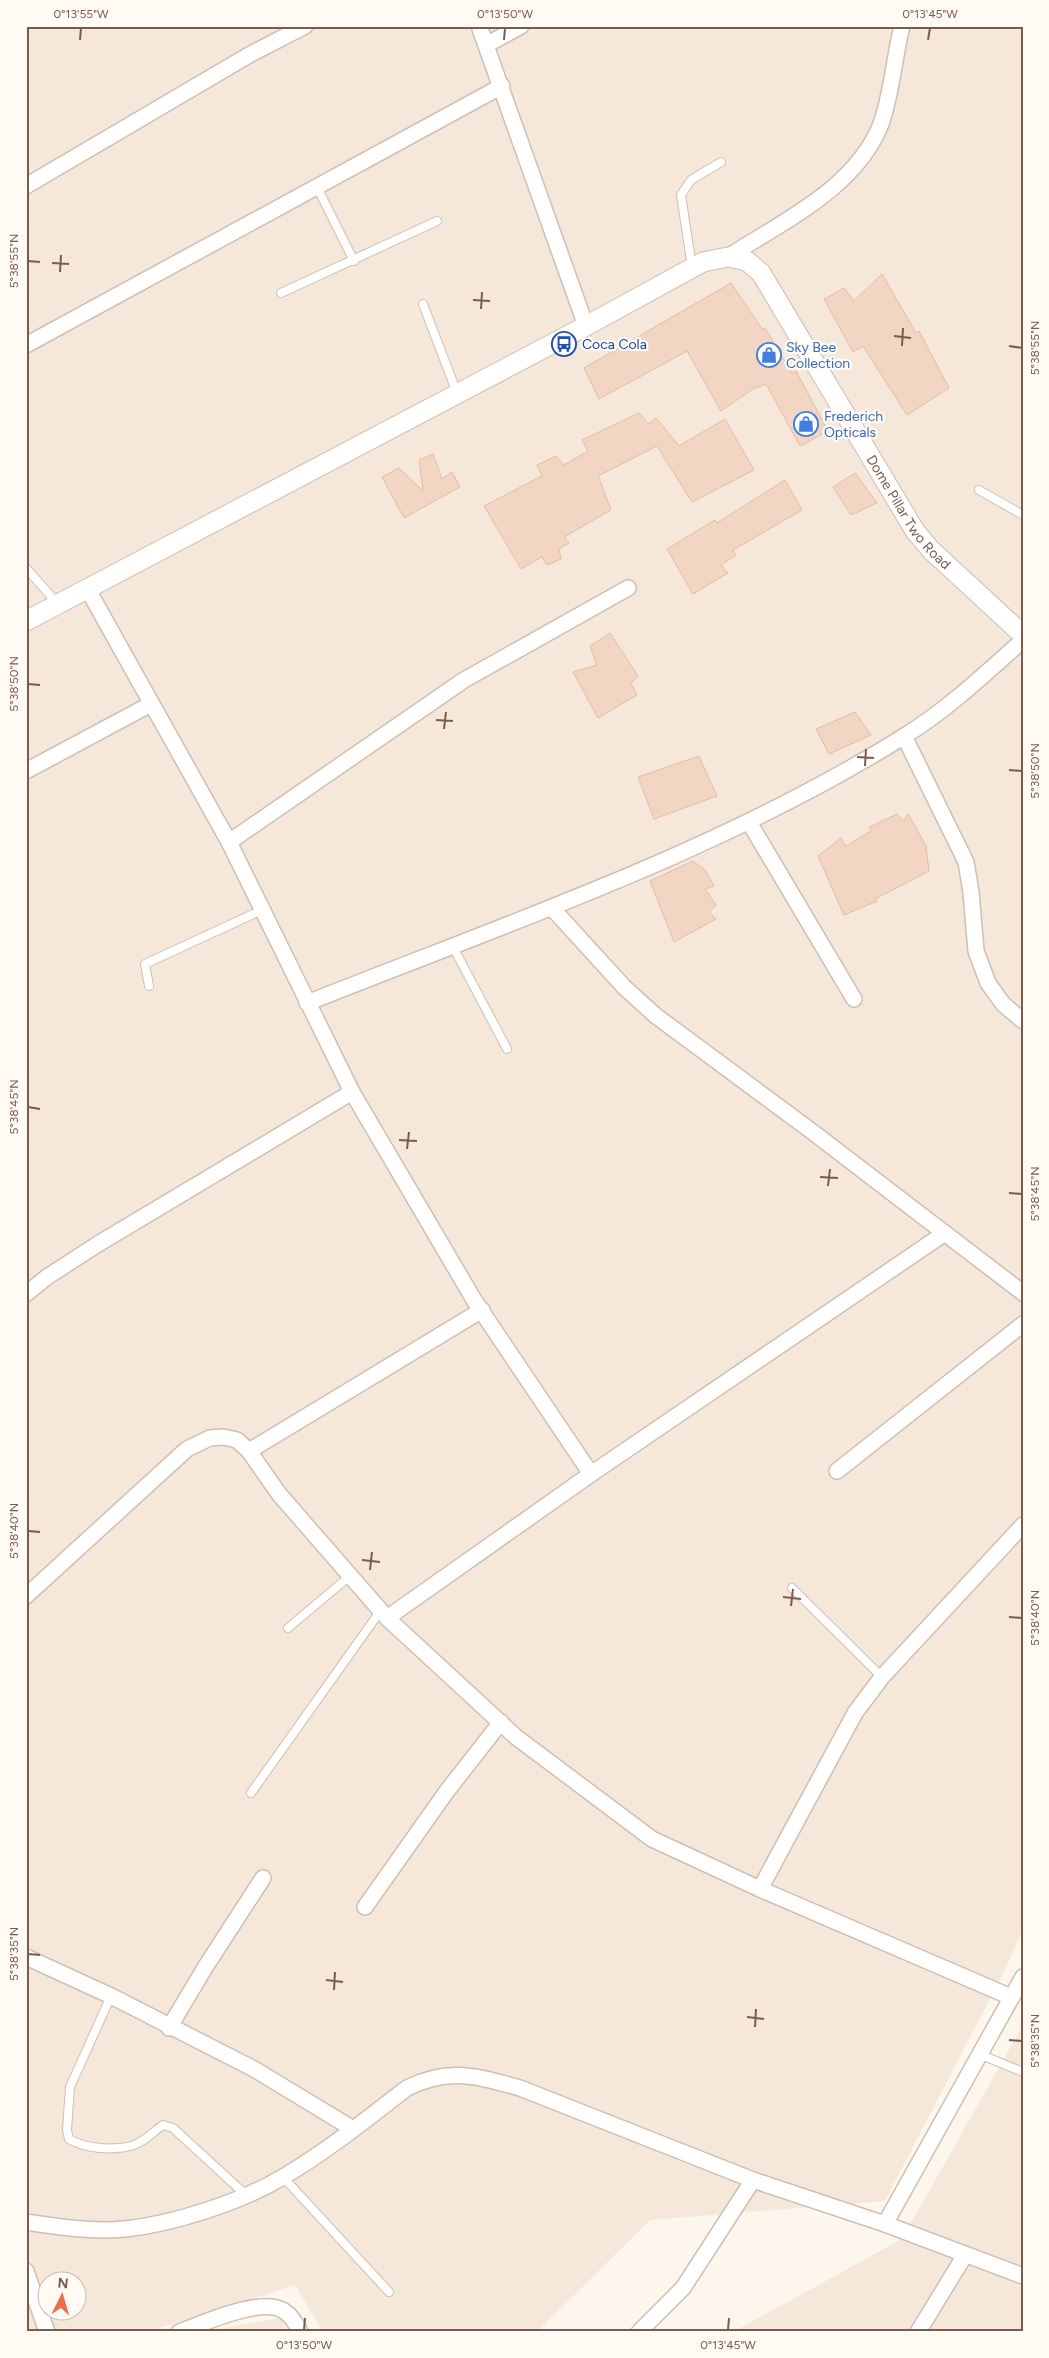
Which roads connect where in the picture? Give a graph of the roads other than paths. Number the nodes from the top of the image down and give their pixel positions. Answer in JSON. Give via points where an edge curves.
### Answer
{"nodes":[{"id":1,"x":305,"y":26,"type":"edge"},
{"id":2,"x":479,"y":26,"type":"edge"},
{"id":3,"x":521,"y":26,"type":"edge"},
{"id":4,"x":902,"y":26,"type":"edge"},
{"id":5,"x":486,"y":45,"type":"junction"},
{"id":6,"x":502,"y":86,"type":"junction"},
{"id":7,"x":721,"y":162,"type":"dead end"},
{"id":8,"x":26,"y":186,"type":"edge"},
{"id":9,"x":317,"y":187,"type":"junction"},
{"id":10,"x":437,"y":220,"type":"dead end"},
{"id":11,"x":728,"y":257,"type":"junction"},
{"id":12,"x":354,"y":261,"type":"junction"},
{"id":13,"x":692,"y":268,"type":"junction"},
{"id":14,"x":281,"y":294,"type":"dead end"},
{"id":15,"x":423,"y":304,"type":"dead end"},
{"id":16,"x":586,"y":326,"type":"junction"},
{"id":17,"x":26,"y":345,"type":"edge"},
{"id":18,"x":458,"y":394,"type":"junction"},
{"id":19,"x":978,"y":490,"type":"dead end"},
{"id":20,"x":1023,"y":515,"type":"edge"},
{"id":21,"x":26,"y":568,"type":"edge"},
{"id":22,"x":87,"y":588,"type":"junction"},
{"id":23,"x":628,"y":588,"type":"dead end"},
{"id":24,"x":58,"y":604,"type":"junction"},
{"id":25,"x":26,"y":621,"type":"edge"},
{"id":26,"x":1023,"y":635,"type":"edge"},
{"id":27,"x":1023,"y":640,"type":"edge"},
{"id":28,"x":151,"y":704,"type":"junction"},
{"id":29,"x":904,"y":736,"type":"junction"},
{"id":30,"x":26,"y":771,"type":"edge"},
{"id":31,"x":749,"y":822,"type":"junction"},
{"id":32,"x":229,"y":842,"type":"junction"},
{"id":33,"x":552,"y":908,"type":"junction"},
{"id":34,"x":262,"y":910,"type":"junction"},
{"id":35,"x":452,"y":945,"type":"junction"},
{"id":36,"x":149,"y":986,"type":"dead end"},
{"id":37,"x":854,"y":999,"type":"dead end"},
{"id":38,"x":307,"y":1003,"type":"junction"},
{"id":39,"x":1023,"y":1021,"type":"edge"},
{"id":40,"x":508,"y":1049,"type":"dead end"},
{"id":41,"x":352,"y":1092,"type":"junction"},
{"id":42,"x":945,"y":1233,"type":"junction"},
{"id":43,"x":1023,"y":1293,"type":"edge"},
{"id":44,"x":26,"y":1294,"type":"edge"},
{"id":45,"x":482,"y":1310,"type":"junction"},
{"id":46,"x":1023,"y":1324,"type":"edge"},
{"id":47,"x":249,"y":1451,"type":"junction"},
{"id":48,"x":837,"y":1471,"type":"dead end"},
{"id":49,"x":591,"y":1474,"type":"junction"},
{"id":50,"x":1023,"y":1525,"type":"edge"},
{"id":51,"x":351,"y":1575,"type":"junction"},
{"id":52,"x":792,"y":1588,"type":"dead end"},
{"id":53,"x":26,"y":1596,"type":"edge"},
{"id":54,"x":384,"y":1614,"type":"junction"},
{"id":55,"x":288,"y":1628,"type":"dead end"},
{"id":56,"x":882,"y":1677,"type":"junction"},
{"id":57,"x":501,"y":1722,"type":"junction"},
{"id":58,"x":251,"y":1793,"type":"dead end"},
{"id":59,"x":263,"y":1878,"type":"dead end"},
{"id":60,"x":760,"y":1889,"type":"junction"},
{"id":61,"x":365,"y":1907,"type":"dead end"},
{"id":62,"x":26,"y":1957,"type":"edge"},
{"id":63,"x":1023,"y":1977,"type":"edge"},
{"id":64,"x":111,"y":1996,"type":"junction"},
{"id":65,"x":1011,"y":1998,"type":"junction"},
{"id":66,"x":169,"y":2028,"type":"junction"},
{"id":67,"x":979,"y":2054,"type":"junction"},
{"id":68,"x":1023,"y":2072,"type":"edge"},
{"id":69,"x":353,"y":2129,"type":"junction"},
{"id":70,"x":283,"y":2177,"type":"junction"},
{"id":71,"x":753,"y":2180,"type":"junction"},
{"id":72,"x":247,"y":2196,"type":"junction"},
{"id":73,"x":26,"y":2222,"type":"edge"},
{"id":74,"x":885,"y":2224,"type":"junction"},
{"id":75,"x":965,"y":2255,"type":"junction"},
{"id":76,"x":26,"y":2271,"type":"edge"},
{"id":77,"x":1023,"y":2276,"type":"edge"},
{"id":78,"x":389,"y":2292,"type":"dead end"},
{"id":79,"x":47,"y":2332,"type":"edge"},
{"id":80,"x":179,"y":2332,"type":"edge"},
{"id":81,"x":300,"y":2332,"type":"edge"},
{"id":82,"x":639,"y":2332,"type":"edge"},
{"id":83,"x":918,"y":2332,"type":"edge"}],
"edges":[{"from":1,"to":8,"type":"street","via":[[249,55]]},
{"from":2,"to":5,"type":"street"},
{"from":3,"to":5,"type":"street"},
{"from":4,"to":11,"type":"street","via":[[881,123],[866,154],[841,182]]},
{"from":5,"to":6,"type":"street"},
{"from":6,"to":9,"type":"street"},
{"from":6,"to":16,"type":"street"},
{"from":7,"to":13,"type":"lane","via":[[691,180],[682,195]]},
{"from":9,"to":12,"type":"lane"},
{"from":9,"to":17,"type":"street"},
{"from":10,"to":12,"type":"lane"},
{"from":11,"to":13,"type":"street","via":[[703,262]]},
{"from":11,"to":26,"type":"street","name":"Dome Pillar Two Road","via":[[747,261],[761,273],[915,531],[931,550]]},
{"from":12,"to":14,"type":"lane"},
{"from":13,"to":16,"type":"street"},
{"from":15,"to":18,"type":"lane"},
{"from":16,"to":18,"type":"street"},
{"from":18,"to":22,"type":"street"},
{"from":19,"to":20,"type":"lane"},
{"from":21,"to":24,"type":"lane"},
{"from":22,"to":24,"type":"street"},
{"from":22,"to":28,"type":"street"},
{"from":23,"to":32,"type":"street","via":[[464,680]]},
{"from":24,"to":25,"type":"street"},
{"from":27,"to":29,"type":"street","via":[[974,684]]},
{"from":28,"to":30,"type":"street"},
{"from":28,"to":32,"type":"street"},
{"from":29,"to":31,"type":"street"},
{"from":29,"to":39,"type":"street","via":[[966,862],[976,951],[988,983],[1003,1004]]},
{"from":31,"to":33,"type":"street"},
{"from":31,"to":37,"type":"street"},
{"from":32,"to":34,"type":"street"},
{"from":33,"to":35,"type":"street"},
{"from":33,"to":42,"type":"street","via":[[624,988],[656,1016]]},
{"from":34,"to":36,"type":"lane","via":[[145,964]]},
{"from":34,"to":38,"type":"street"},
{"from":35,"to":38,"type":"street"},
{"from":35,"to":40,"type":"lane"},
{"from":38,"to":41,"type":"street"},
{"from":41,"to":44,"type":"street","via":[[98,1244]]},
{"from":41,"to":45,"type":"street"},
{"from":42,"to":43,"type":"street"},
{"from":42,"to":49,"type":"street"},
{"from":45,"to":47,"type":"street"},
{"from":45,"to":49,"type":"street"},
{"from":46,"to":48,"type":"street"},
{"from":47,"to":51,"type":"street","via":[[280,1494]]},
{"from":47,"to":53,"type":"street","via":[[237,1440],[223,1436],[210,1438],[187,1449]]},
{"from":49,"to":54,"type":"street"},
{"from":50,"to":56,"type":"street"},
{"from":51,"to":54,"type":"street"},
{"from":51,"to":55,"type":"lane"},
{"from":52,"to":56,"type":"lane"},
{"from":54,"to":57,"type":"street"},
{"from":54,"to":58,"type":"lane"},
{"from":56,"to":60,"type":"street","via":[[855,1713]]},
{"from":57,"to":60,"type":"street","via":[[652,1839]]},
{"from":57,"to":61,"type":"street","via":[[447,1791]]},
{"from":59,"to":66,"type":"street"},
{"from":60,"to":65,"type":"street"},
{"from":62,"to":64,"type":"street"},
{"from":63,"to":65,"type":"street"},
{"from":64,"to":66,"type":"street"},
{"from":64,"to":72,"type":"lane","via":[[70,2087],[68,2139],[85,2146],[107,2148],[135,2145],[163,2126],[173,2128]]},
{"from":65,"to":67,"type":"street"},
{"from":66,"to":69,"type":"street","via":[[254,2069]]},
{"from":67,"to":68,"type":"lane"},
{"from":67,"to":74,"type":"street"},
{"from":69,"to":70,"type":"street"},
{"from":69,"to":71,"type":"street","via":[[407,2088],[427,2078],[452,2075],[480,2077],[520,2088]]},
{"from":70,"to":72,"type":"street"},
{"from":70,"to":78,"type":"lane"},
{"from":71,"to":74,"type":"street"},
{"from":71,"to":82,"type":"street","via":[[683,2288]]},
{"from":72,"to":73,"type":"street","via":[[172,2220],[126,2228],[74,2228]]},
{"from":74,"to":75,"type":"street"},
{"from":75,"to":77,"type":"street"},
{"from":75,"to":83,"type":"street"},
{"from":76,"to":79,"type":"street"},
{"from":80,"to":81,"type":"street","via":[[264,2306],[282,2309],[295,2321]]}]}
